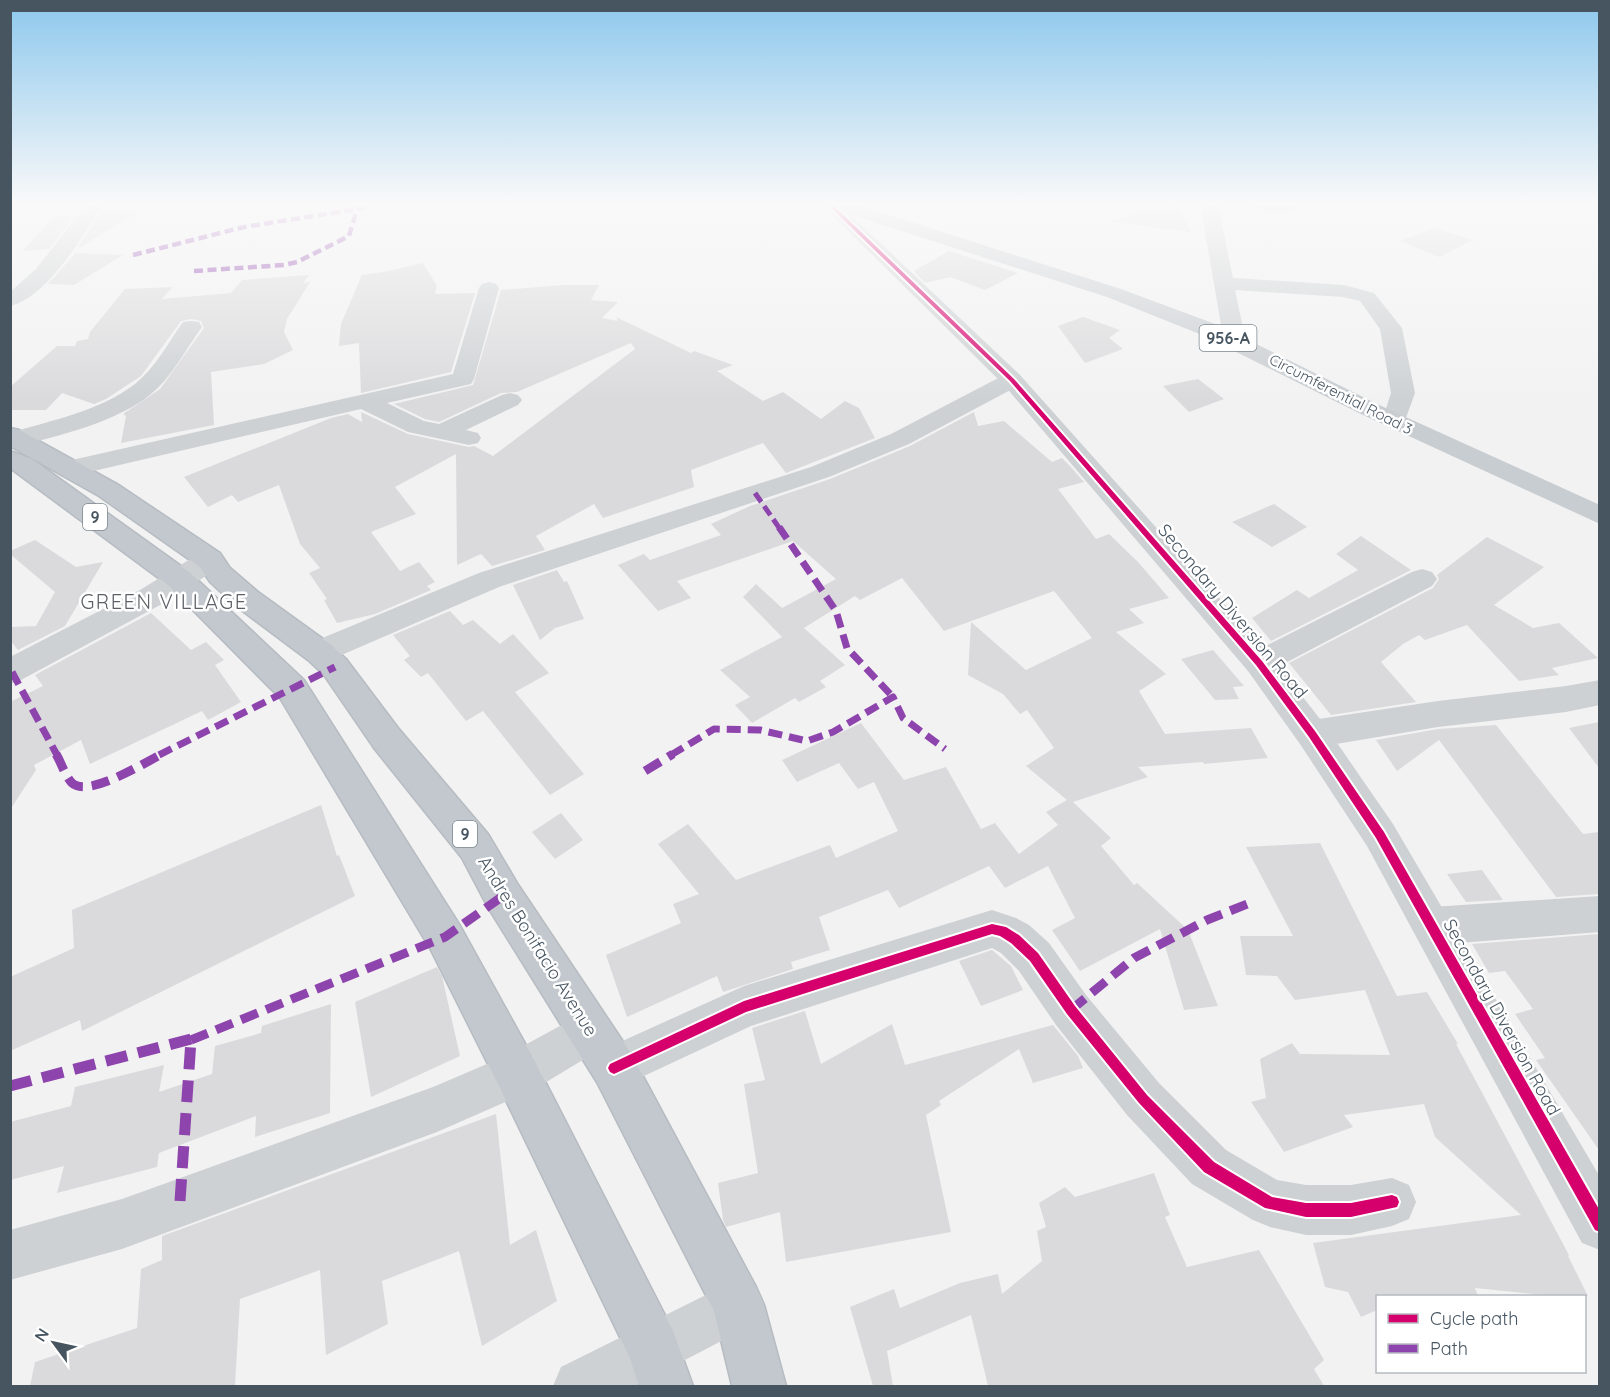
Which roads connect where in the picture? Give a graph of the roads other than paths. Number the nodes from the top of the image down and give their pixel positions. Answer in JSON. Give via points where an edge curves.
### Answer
{"nodes":[{"id":1,"x":45,"y":270,"type":"edge"},
{"id":2,"x":898,"y":270,"type":"edge"},
{"id":3,"x":1042,"y":270,"type":"edge"},
{"id":4,"x":1222,"y":270,"type":"edge"},
{"id":5,"x":1224,"y":283,"type":"junction"},
{"id":6,"x":489,"y":288,"type":"dead end"},
{"id":7,"x":10,"y":300,"type":"edge"},
{"id":8,"x":191,"y":327,"type":"dead end"},
{"id":9,"x":1235,"y":342,"type":"junction"},
{"id":10,"x":463,"y":380,"type":"junction"},
{"id":11,"x":1012,"y":380,"type":"junction"},
{"id":12,"x":365,"y":402,"type":"junction"},
{"id":13,"x":1394,"y":421,"type":"junction"},
{"id":14,"x":442,"y":432,"type":"junction"},
{"id":15,"x":469,"y":438,"type":"dead end"},
{"id":16,"x":13,"y":444,"type":"edge"},
{"id":17,"x":72,"y":468,"type":"junction"},
{"id":18,"x":1599,"y":516,"type":"edge"},
{"id":19,"x":210,"y":560,"type":"junction"},
{"id":20,"x":178,"y":578,"type":"junction"},
{"id":21,"x":1422,"y":579,"type":"dead end"},
{"id":22,"x":319,"y":652,"type":"junction"},
{"id":23,"x":1259,"y":663,"type":"junction"},
{"id":24,"x":10,"y":672,"type":"edge"},
{"id":25,"x":1599,"y":692,"type":"edge"},
{"id":26,"x":1312,"y":734,"type":"junction"},
{"id":27,"x":1599,"y":914,"type":"edge"},
{"id":28,"x":1432,"y":926,"type":"junction"},
{"id":29,"x":602,"y":1049,"type":"junction"},
{"id":30,"x":517,"y":1074,"type":"junction"},
{"id":31,"x":1392,"y":1202,"type":"dead end"},
{"id":32,"x":1599,"y":1225,"type":"edge"},
{"id":33,"x":10,"y":1255,"type":"edge"},
{"id":34,"x":738,"y":1305,"type":"junction"},
{"id":35,"x":660,"y":1368,"type":"edge"},
{"id":36,"x":580,"y":1386,"type":"edge"},
{"id":37,"x":759,"y":1386,"type":"edge"}],
"edges":[{"from":1,"to":7,"type":"street","via":[[22,294]]},
{"from":2,"to":11,"type":"street","name":"Secondary Diversion Road"},
{"from":3,"to":9,"type":"main road","name":"Circumferential Road 3","number":"956-A","via":[[1114,293]]},
{"from":4,"to":5,"type":"street"},
{"from":5,"to":9,"type":"street"},
{"from":5,"to":13,"type":"street","via":[[1344,291],[1367,297],[1391,328],[1403,393]]},
{"from":6,"to":10,"type":"street"},
{"from":8,"to":16,"type":"street","via":[[144,388],[128,399]]},
{"from":9,"to":13,"type":"main road","name":"Circumferential Road 3","number":"956-A"},
{"from":10,"to":12,"type":"street"},
{"from":10,"to":14,"type":"street","via":[[520,404]]},
{"from":11,"to":22,"type":"street","via":[[900,439],[820,472],[489,580]]},
{"from":11,"to":23,"type":"street","name":"Secondary Diversion Road"},
{"from":12,"to":14,"type":"street","via":[[401,421]]},
{"from":12,"to":17,"type":"street"},
{"from":13,"to":18,"type":"main road","name":"Circumferential Road 3","number":"956-A"},
{"from":14,"to":15,"type":"street"},
{"from":16,"to":17,"type":"highway","name":"Andres Bonifacio Avenue","number":"9"},
{"from":16,"to":20,"type":"highway","number":"9","via":[[23,464]]},
{"from":17,"to":19,"type":"highway","name":"Andres Bonifacio Avenue","number":"9"},
{"from":19,"to":20,"type":"street"},
{"from":19,"to":22,"type":"highway","name":"Andres Bonifacio Avenue","number":"9","via":[[220,575],[247,599]]},
{"from":20,"to":24,"type":"street","via":[[152,597]]},
{"from":20,"to":30,"type":"highway","number":"9","via":[[292,689],[446,937]]},
{"from":21,"to":23,"type":"street"},
{"from":22,"to":29,"type":"highway","name":"Andres Bonifacio Avenue","number":"9","via":[[335,667],[386,738],[475,846]]},
{"from":23,"to":26,"type":"street","name":"Secondary Diversion Road"},
{"from":25,"to":26,"type":"street"},
{"from":26,"to":28,"type":"street","name":"Secondary Diversion Road","via":[[1380,835]]},
{"from":27,"to":28,"type":"street"},
{"from":28,"to":32,"type":"street","name":"Secondary Diversion Road"},
{"from":29,"to":30,"type":"street"},
{"from":29,"to":31,"type":"street","via":[[992,928],[1015,939],[1034,957],[1143,1099],[1209,1167],[1270,1203],[1306,1210],[1351,1210]]},
{"from":29,"to":34,"type":"highway","name":"Andres Bonifacio Avenue","number":"9"},
{"from":30,"to":33,"type":"street","via":[[437,1109],[122,1224]]},
{"from":30,"to":35,"type":"highway","number":"9"},
{"from":34,"to":35,"type":"street"},
{"from":34,"to":37,"type":"highway","name":"Andres Bonifacio Avenue","number":"9"},
{"from":35,"to":36,"type":"street"}]}
